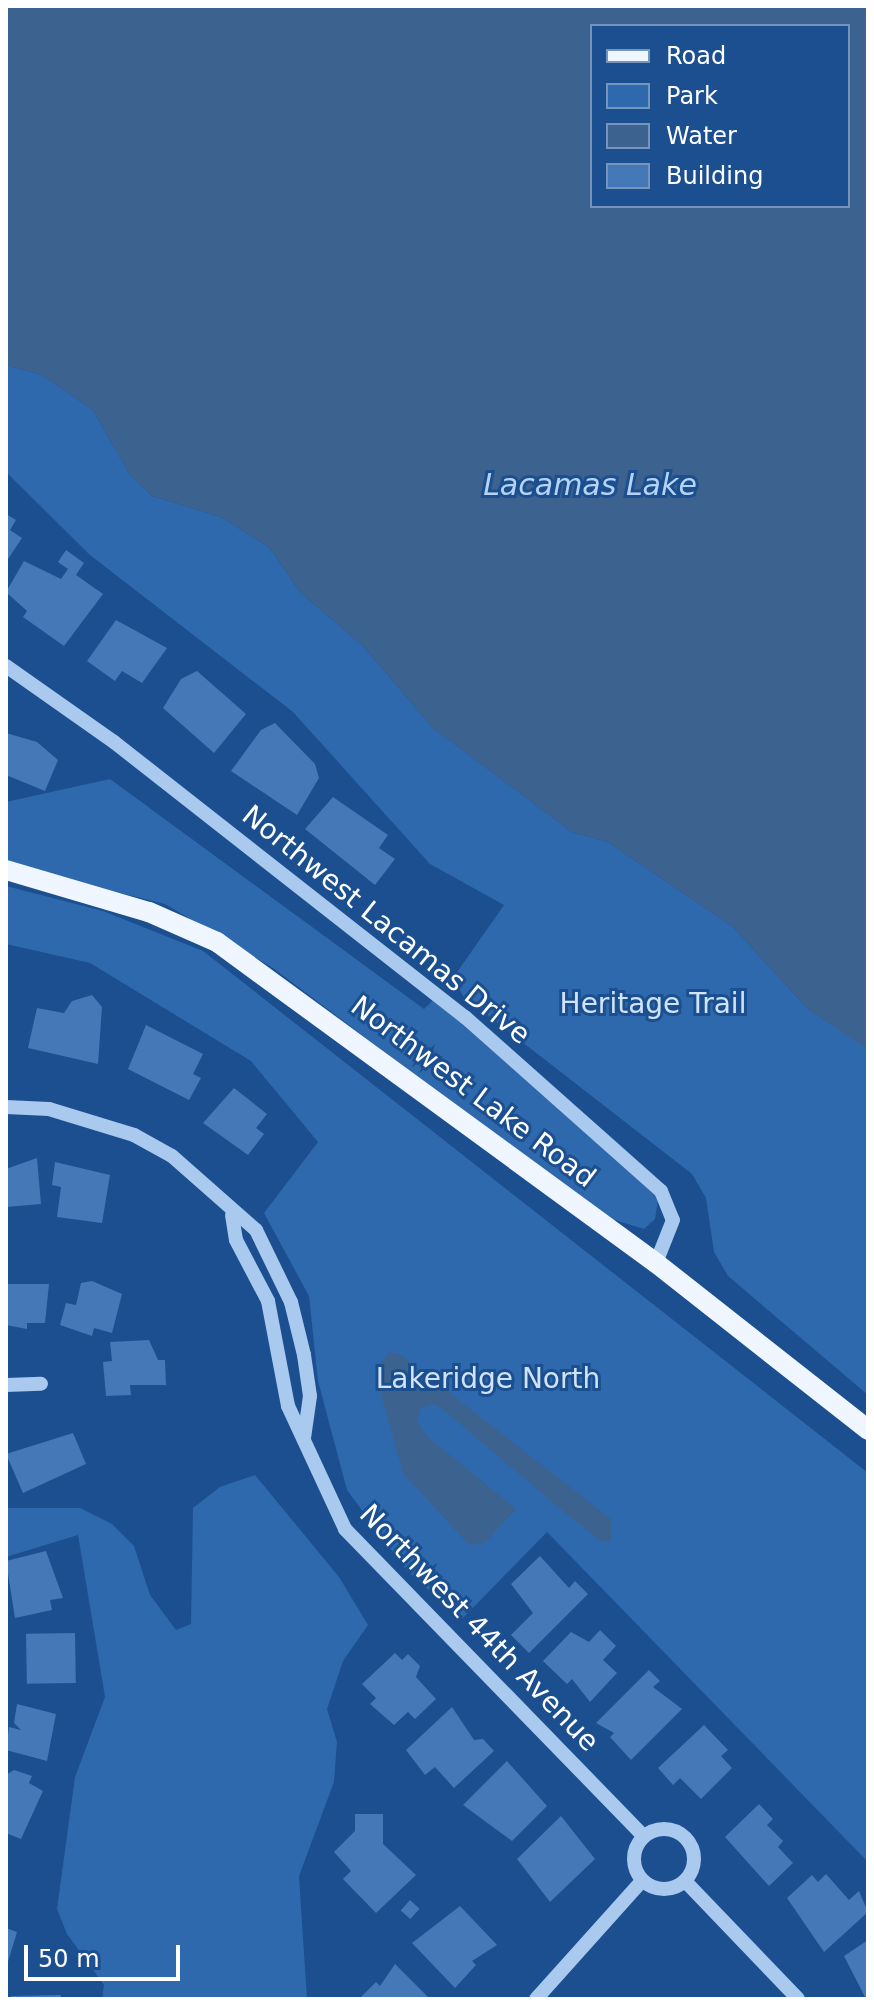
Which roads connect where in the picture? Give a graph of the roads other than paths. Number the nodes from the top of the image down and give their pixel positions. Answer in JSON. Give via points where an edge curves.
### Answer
{"nodes":[{"id":1,"x":6,"y":666,"type":"edge"},
{"id":2,"x":6,"y":870,"type":"edge"},
{"id":3,"x":6,"y":1107,"type":"edge"},
{"id":4,"x":232,"y":1215,"type":"junction"},
{"id":5,"x":656,"y":1263,"type":"junction"},
{"id":6,"x":41,"y":1384,"type":"dead end"},
{"id":7,"x":6,"y":1385,"type":"edge"},
{"id":8,"x":868,"y":1430,"type":"edge"},
{"id":9,"x":304,"y":1438,"type":"junction"},
{"id":10,"x":644,"y":1836,"type":"junction"},
{"id":11,"x":642,"y":1881,"type":"junction"},
{"id":12,"x":685,"y":1881,"type":"junction"},
{"id":13,"x":536,"y":1999,"type":"edge"},
{"id":14,"x":798,"y":1999,"type":"edge"}],
"edges":[{"from":1,"to":5,"type":"street","name":"Northwest Lacamas Drive","via":[[114,742],[465,1017],[661,1191],[673,1220]]},
{"from":2,"to":5,"type":"main road","name":"Northwest Lake Road","via":[[106,897],[217,942]]},
{"from":3,"to":4,"type":"street","name":"Northwest 44th Avenue","via":[[49,1109],[134,1135],[172,1156]]},
{"from":4,"to":9,"type":"street","name":"Northwest 44th Avenue","via":[[236,1240],[268,1301],[288,1406]]},
{"from":4,"to":9,"type":"street","name":"Northwest 44th Avenue","via":[[256,1230],[291,1302],[310,1396]]},
{"from":5,"to":8,"type":"main road","name":"Northwest Lake Road"},
{"from":6,"to":7,"type":"street"},
{"from":9,"to":10,"type":"street","name":"Northwest 44th Avenue","via":[[317,1481],[354,1541]]},
{"from":10,"to":11,"type":"street","via":[[633,1861]]},
{"from":10,"to":12,"type":"street","via":[[666,1829],[686,1839],[694,1860]]},
{"from":11,"to":12,"type":"street","via":[[664,1890]]},
{"from":11,"to":13,"type":"street"},
{"from":12,"to":14,"type":"street"}]}
